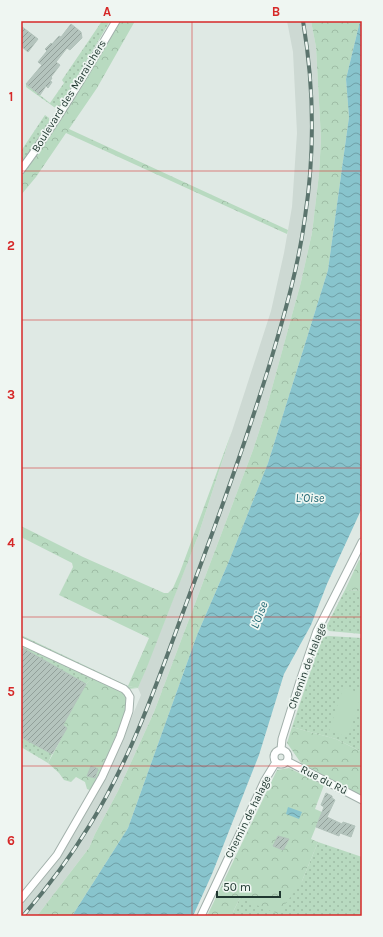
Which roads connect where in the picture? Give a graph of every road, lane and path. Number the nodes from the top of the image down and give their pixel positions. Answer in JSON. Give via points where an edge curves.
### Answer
{"nodes":[{"id":1,"x":116,"y":21,"type":"edge"},
{"id":2,"x":21,"y":170,"type":"edge"},
{"id":3,"x":362,"y":542,"type":"edge"},
{"id":4,"x":21,"y":640,"type":"edge"},
{"id":5,"x":281,"y":749,"type":"junction"},
{"id":6,"x":287,"y":761,"type":"junction"},
{"id":7,"x":276,"y":762,"type":"junction"},
{"id":8,"x":362,"y":800,"type":"edge"},
{"id":9,"x":21,"y":899,"type":"edge"},
{"id":10,"x":201,"y":916,"type":"edge"}],
"edges":[{"from":1,"to":2,"type":"street","name":"Boulevard des Maraichers","via":[[58,117]]},
{"from":3,"to":5,"type":"street","name":"Chemin de Halage","via":[[317,631]]},
{"from":4,"to":9,"type":"street","via":[[124,689],[130,701],[120,737],[89,801],[56,855]]},
{"from":5,"to":6,"type":"street","via":[[287,752]]},
{"from":5,"to":7,"type":"street","via":[[274,753],[273,758]]},
{"from":6,"to":7,"type":"street","via":[[283,764]]},
{"from":6,"to":8,"type":"street","name":"Rue du Rû"},
{"from":7,"to":10,"type":"street","name":"Chemin de halage","via":[[265,780]]}]}
